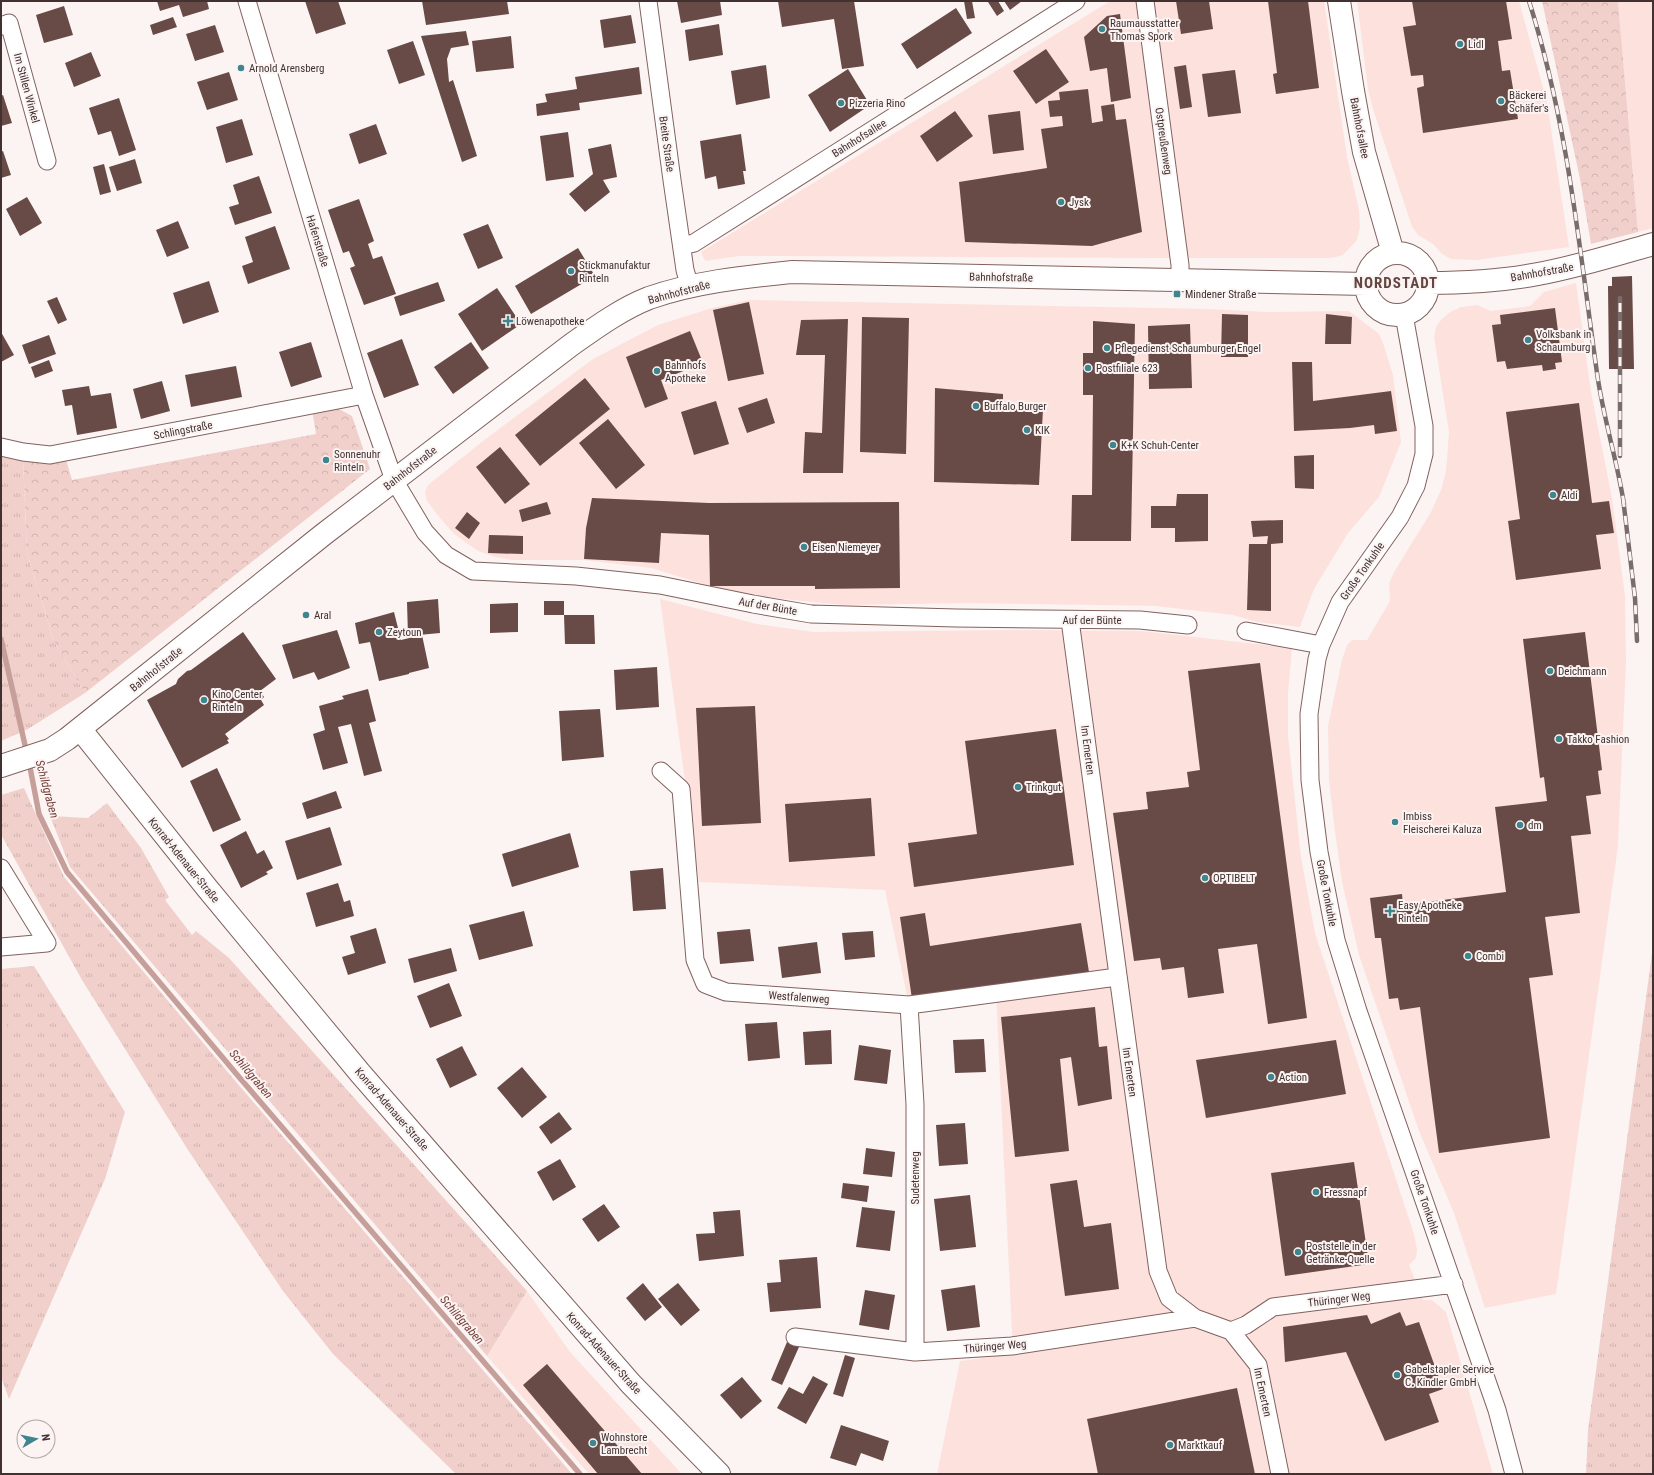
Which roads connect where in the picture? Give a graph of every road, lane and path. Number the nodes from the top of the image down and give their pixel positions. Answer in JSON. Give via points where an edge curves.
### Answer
{"nodes":[{"id":1,"x":247,"y":1,"type":"edge"},
{"id":2,"x":648,"y":1,"type":"edge"},
{"id":3,"x":1076,"y":1,"type":"edge"},
{"id":4,"x":1145,"y":1,"type":"edge"},
{"id":5,"x":1340,"y":1,"type":"edge"},
{"id":6,"x":1,"y":26,"type":"edge"},
{"id":7,"x":47,"y":161,"type":"dead end"},
{"id":8,"x":1653,"y":244,"type":"edge"},
{"id":9,"x":682,"y":246,"type":"junction"},
{"id":10,"x":1393,"y":253,"type":"junction"},
{"id":11,"x":1180,"y":281,"type":"junction"},
{"id":12,"x":1429,"y":283,"type":"junction"},
{"id":13,"x":1366,"y":284,"type":"junction"},
{"id":14,"x":690,"y":287,"type":"junction"},
{"id":15,"x":1404,"y":315,"type":"junction"},
{"id":16,"x":364,"y":395,"type":"junction"},
{"id":17,"x":1,"y":447,"type":"edge"},
{"id":18,"x":394,"y":480,"type":"junction"},
{"id":19,"x":1070,"y":620,"type":"junction"},
{"id":20,"x":1188,"y":625,"type":"dead end"},
{"id":21,"x":1246,"y":631,"type":"dead end"},
{"id":22,"x":1321,"y":645,"type":"junction"},
{"id":23,"x":74,"y":734,"type":"junction"},
{"id":24,"x":1,"y":766,"type":"edge"},
{"id":25,"x":661,"y":771,"type":"dead end"},
{"id":26,"x":1,"y":868,"type":"edge"},
{"id":27,"x":1,"y":947,"type":"edge"},
{"id":28,"x":1117,"y":977,"type":"junction"},
{"id":29,"x":909,"y":1005,"type":"junction"},
{"id":30,"x":1454,"y":1284,"type":"junction"},
{"id":31,"x":1195,"y":1318,"type":"junction"},
{"id":32,"x":1231,"y":1331,"type":"junction"},
{"id":33,"x":795,"y":1337,"type":"dead end"},
{"id":34,"x":915,"y":1352,"type":"junction"},
{"id":35,"x":720,"y":1474,"type":"edge"},
{"id":36,"x":1280,"y":1474,"type":"edge"},
{"id":37,"x":1514,"y":1474,"type":"edge"}],
"edges":[{"from":1,"to":16,"type":"street","name":"Hafenstraße"},
{"from":2,"to":9,"type":"street","name":"Breite Straße"},
{"from":3,"to":9,"type":"street","name":"Bahnhofsallee","via":[[694,243]]},
{"from":4,"to":11,"type":"street","name":"Ostpreußenweg"},
{"from":5,"to":10,"type":"main road","name":"Bahnhofsallee","via":[[1352,91],[1364,152]]},
{"from":6,"to":7,"type":"street","name":"Im Stillen Winkel","via":[[9,23]]},
{"from":8,"to":12,"type":"main road","name":"Bahnhofstraße","via":[[1536,275],[1461,283]]},
{"from":9,"to":14,"type":"street","name":"Breite Straße"},
{"from":10,"to":12,"type":"main road","via":[[1413,257],[1421,264]]},
{"from":10,"to":13,"type":"main road","via":[[1376,260],[1367,275]]},
{"from":11,"to":13,"type":"main road","name":"Bahnhofstraße"},
{"from":11,"to":14,"type":"main road","name":"Bahnhofstraße","via":[[792,272]]},
{"from":12,"to":15,"type":"main road","via":[[1422,303]]},
{"from":13,"to":15,"type":"main road","via":[[1369,297],[1378,308],[1390,314]]},
{"from":14,"to":18,"type":"main road","name":"Bahnhofstraße","via":[[648,299],[612,317],[571,345]]},
{"from":15,"to":22,"type":"street","name":"Große Tonkuhle","via":[[1424,426],[1424,454],[1416,486],[1400,517],[1340,602]]},
{"from":16,"to":17,"type":"street","name":"Schlingstraße","via":[[50,455]]},
{"from":16,"to":18,"type":"street","name":"Hafenstraße"},
{"from":18,"to":19,"type":"street","name":"Auf der Bünte","via":[[425,532],[446,555],[473,571],[576,576],[660,585],[811,614]]},
{"from":18,"to":23,"type":"main road","name":"Bahnhofstraße"},
{"from":19,"to":20,"type":"street","name":"Auf der Bünte","via":[[1140,620]]},
{"from":19,"to":28,"type":"street","name":"Im Emerten"},
{"from":21,"to":22,"type":"street"},
{"from":22,"to":30,"type":"street","name":"Große Tonkuhle","via":[[1309,714],[1310,780],[1336,940],[1358,1011]]},
{"from":23,"to":24,"type":"main road","name":"Bahnhofstraße","via":[[50,750]]},
{"from":23,"to":35,"type":"main road","name":"Konrad-Adenauer-Straße","via":[[207,888],[360,1073],[631,1384]]},
{"from":25,"to":29,"type":"street","name":"Westfalenweg","via":[[681,789],[695,960],[705,984],[726,992]]},
{"from":26,"to":27,"type":"street","via":[[47,943]]},
{"from":28,"to":29,"type":"street","name":"Westfalenweg"},
{"from":28,"to":31,"type":"street","name":"Im Emerten","via":[[1158,1271],[1169,1298]]},
{"from":29,"to":34,"type":"street","name":"Sudetenweg","via":[[915,1104]]},
{"from":30,"to":32,"type":"street","name":"Thüringer Weg","via":[[1273,1307],[1246,1325]]},
{"from":30,"to":37,"type":"street","name":"Große Tonkuhle","via":[[1497,1410]]},
{"from":31,"to":32,"type":"street","name":"Im Emerten"},
{"from":31,"to":34,"type":"street","name":"Thüringer Weg","via":[[1012,1346]]},
{"from":32,"to":36,"type":"street","name":"Im Emerten","via":[[1258,1365]]},
{"from":33,"to":34,"type":"street","name":"Thüringer Weg"}]}
